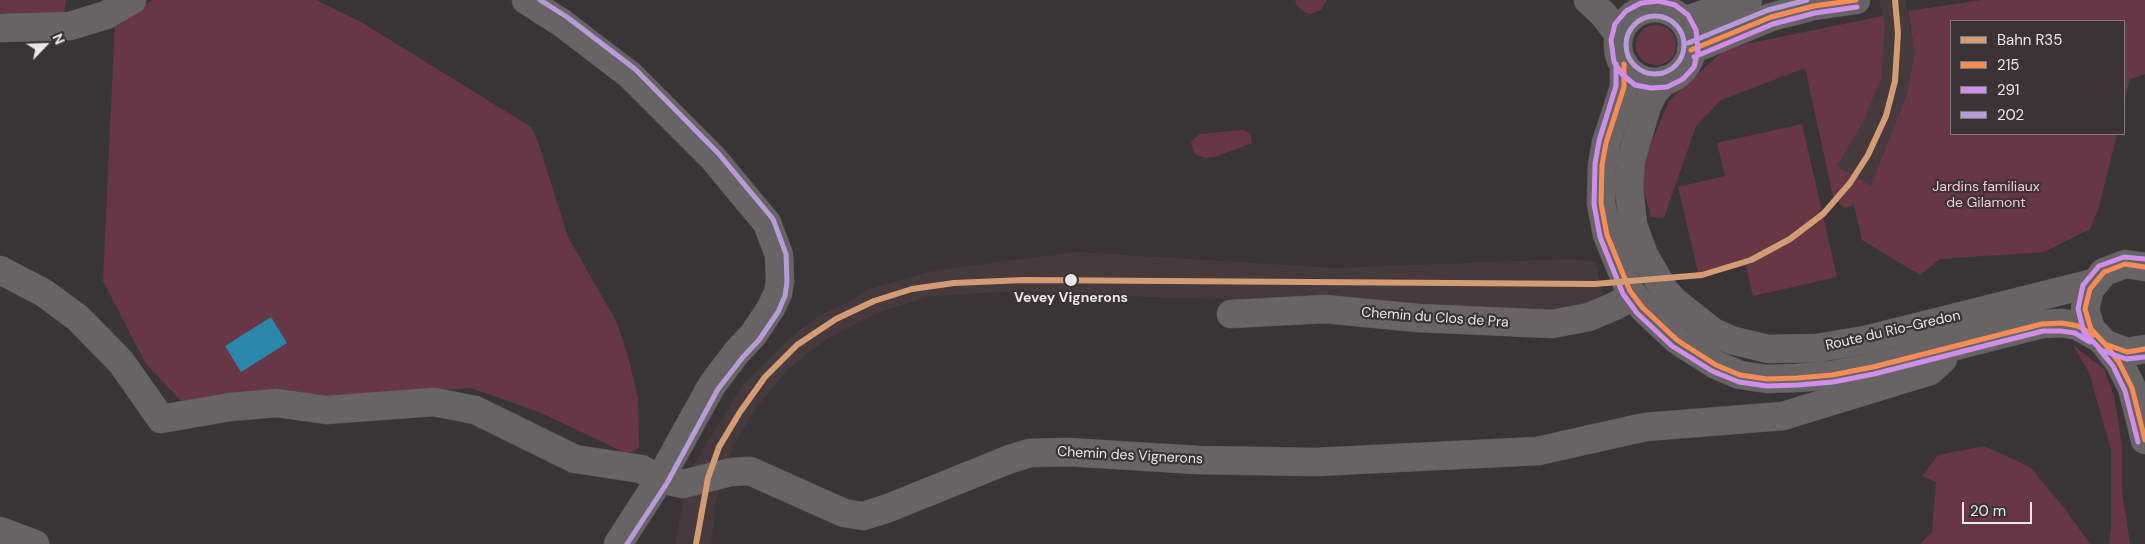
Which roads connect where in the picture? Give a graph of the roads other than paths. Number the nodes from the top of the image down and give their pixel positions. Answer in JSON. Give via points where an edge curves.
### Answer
{"nodes":[{"id":1,"x":132,"y":0,"type":"edge"},
{"id":2,"x":526,"y":0,"type":"edge"},
{"id":3,"x":1588,"y":0,"type":"edge"},
{"id":4,"x":1748,"y":0,"type":"edge"},
{"id":5,"x":1856,"y":0,"type":"edge"},
{"id":6,"x":1633,"y":5,"type":"edge"},
{"id":7,"x":1683,"y":21,"type":"junction"},
{"id":8,"x":0,"y":28,"type":"edge"},
{"id":9,"x":1620,"y":35,"type":"junction"},
{"id":10,"x":1691,"y":50,"type":"junction"},
{"id":11,"x":1624,"y":64,"type":"junction"},
{"id":12,"x":1666,"y":80,"type":"junction"},
{"id":13,"x":2141,"y":260,"type":"edge"},
{"id":14,"x":0,"y":270,"type":"edge"},
{"id":15,"x":2093,"y":283,"type":"junction"},
{"id":16,"x":1633,"y":295,"type":"junction"},
{"id":17,"x":1231,"y":314,"type":"dead end"},
{"id":18,"x":1951,"y":317,"type":"junction"},
{"id":19,"x":2100,"y":340,"type":"junction"},
{"id":20,"x":1946,"y":348,"type":"junction"},
{"id":21,"x":2145,"y":349,"type":"edge"},
{"id":22,"x":2145,"y":440,"type":"edge"},
{"id":23,"x":660,"y":479,"type":"junction"},
{"id":24,"x":0,"y":531,"type":"edge"},
{"id":25,"x":35,"y":544,"type":"edge"},
{"id":26,"x":618,"y":544,"type":"edge"}],
"edges":[{"from":1,"to":8,"type":"street","via":[[106,15],[70,26]]},
{"from":2,"to":23,"type":"street","via":[[630,75],[713,158],[767,223],[779,255],[780,280],[771,308],[712,385]]},
{"from":3,"to":9,"type":"street"},
{"from":4,"to":7,"type":"street"},
{"from":5,"to":10,"type":"street","via":[[1771,17]]},
{"from":6,"to":7,"type":"street","via":[[1665,9]]},
{"from":6,"to":9,"type":"street","via":[[1636,13],[1626,22]]},
{"from":7,"to":10,"type":"street"},
{"from":9,"to":11,"type":"street","via":[[1618,47]]},
{"from":10,"to":12,"type":"street","via":[[1683,68]]},
{"from":11,"to":12,"type":"street","via":[[1639,78]]},
{"from":11,"to":16,"type":"street","name":"Route du Rio-Gredon","via":[[1624,87],[1602,165],[1600,203],[1613,253]]},
{"from":12,"to":18,"type":"street","name":"Route du Rio-Gredon","via":[[1654,92],[1641,124],[1631,160],[1629,187],[1634,225],[1644,255],[1674,301],[1713,332],[1768,349],[1792,350],[1843,344]]},
{"from":13,"to":15,"type":"street","via":[[2111,268]]},
{"from":14,"to":23,"type":"street","name":"Chemin des Vignerons","via":[[44,293],[78,318],[121,362],[161,419],[277,403],[326,410],[434,402],[475,410],[574,459],[641,469]]},
{"from":15,"to":18,"type":"street","name":"Route du Rio-Gredon"},
{"from":15,"to":19,"type":"street","via":[[2085,309],[2088,322]]},
{"from":16,"to":17,"type":"street","name":"Chemin du Clos de Pra","via":[[1589,317],[1552,324],[1325,310]]},
{"from":16,"to":20,"type":"street","name":"Route du Rio-Gredon","via":[[1654,320],[1690,350],[1740,375],[1767,379],[1832,375]]},
{"from":18,"to":20,"type":"street"},
{"from":19,"to":20,"type":"street","name":"Route du Rio-Gredon","via":[[2078,326],[2052,322]]},
{"from":19,"to":21,"type":"street","name":"Route du Rio-Gredon","via":[[2127,352]]},
{"from":19,"to":22,"type":"street","via":[[2125,372]]},
{"from":20,"to":23,"type":"street","name":"Chemin des Vignerons","via":[[1943,359],[1930,372],[1783,416],[1645,427],[1538,451],[1316,462],[1030,453],[886,510],[863,516],[844,513],[750,471],[731,472],[683,484]]},
{"from":23,"to":26,"type":"street"},
{"from":24,"to":25,"type":"street"}]}
